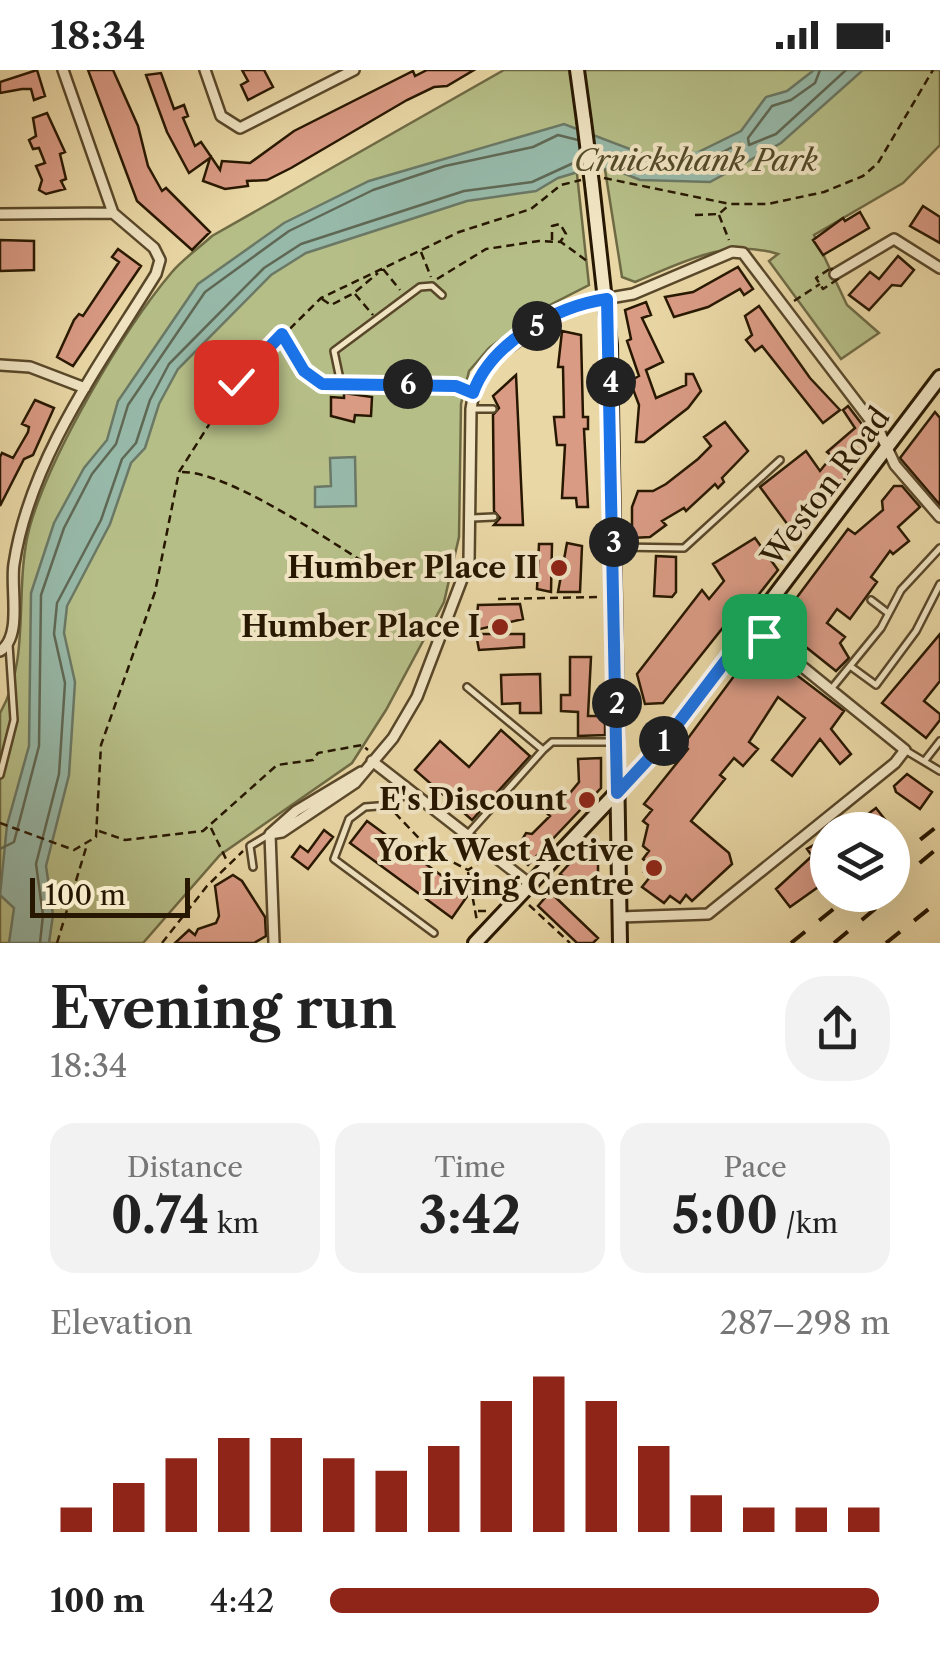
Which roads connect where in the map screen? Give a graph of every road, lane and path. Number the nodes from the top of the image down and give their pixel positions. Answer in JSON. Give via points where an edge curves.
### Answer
{"nodes":[{"id":1,"x":63,"y":70,"type":"edge"},
{"id":2,"x":205,"y":70,"type":"edge"},
{"id":3,"x":354,"y":70,"type":"edge"},
{"id":4,"x":577,"y":70,"type":"edge"},
{"id":5,"x":933,"y":70,"type":"edge"},
{"id":6,"x":612,"y":177,"type":"dead end"},
{"id":7,"x":566,"y":182,"type":"dead end"},
{"id":8,"x":730,"y":204,"type":"junction"},
{"id":9,"x":113,"y":213,"type":"junction"},
{"id":10,"x":0,"y":214,"type":"edge"},
{"id":11,"x":719,"y":214,"type":"junction"},
{"id":12,"x":695,"y":216,"type":"dead end"},
{"id":13,"x":553,"y":242,"type":"junction"},
{"id":14,"x":560,"y":242,"type":"junction"},
{"id":15,"x":730,"y":244,"type":"dead end"},
{"id":16,"x":421,"y":251,"type":"junction"},
{"id":17,"x":602,"y":261,"type":"junction"},
{"id":18,"x":383,"y":268,"type":"junction"},
{"id":19,"x":940,"y":268,"type":"edge"},
{"id":20,"x":835,"y":274,"type":"dead end"},
{"id":21,"x":820,"y":284,"type":"dead end"},
{"id":22,"x":354,"y":294,"type":"junction"},
{"id":23,"x":442,"y":295,"type":"dead end"},
{"id":24,"x":321,"y":298,"type":"junction"},
{"id":25,"x":407,"y":298,"type":"junction"},
{"id":26,"x":607,"y":299,"type":"junction"},
{"id":27,"x":792,"y":302,"type":"dead end"},
{"id":28,"x":377,"y":320,"type":"junction"},
{"id":29,"x":282,"y":334,"type":"junction"},
{"id":30,"x":0,"y":365,"type":"edge"},
{"id":31,"x":940,"y":377,"type":"edge"},
{"id":32,"x":341,"y":384,"type":"junction"},
{"id":33,"x":85,"y":388,"type":"junction"},
{"id":34,"x":473,"y":393,"type":"junction"},
{"id":35,"x":471,"y":409,"type":"junction"},
{"id":36,"x":493,"y":409,"type":"dead end"},
{"id":37,"x":888,"y":445,"type":"junction"},
{"id":38,"x":780,"y":460,"type":"dead end"},
{"id":39,"x":179,"y":472,"type":"junction"},
{"id":40,"x":494,"y":517,"type":"dead end"},
{"id":41,"x":940,"y":517,"type":"edge"},
{"id":42,"x":472,"y":518,"type":"junction"},
{"id":43,"x":614,"y":547,"type":"junction"},
{"id":44,"x":940,"y":548,"type":"edge"},
{"id":45,"x":392,"y":580,"type":"dead end"},
{"id":46,"x":940,"y":584,"type":"edge"},
{"id":47,"x":603,"y":597,"type":"dead end"},
{"id":48,"x":498,"y":599,"type":"dead end"},
{"id":49,"x":871,"y":600,"type":"dead end"},
{"id":50,"x":888,"y":613,"type":"junction"},
{"id":51,"x":752,"y":626,"type":"junction"},
{"id":52,"x":4,"y":648,"type":"edge"},
{"id":53,"x":850,"y":666,"type":"junction"},
{"id":54,"x":467,"y":687,"type":"dead end"},
{"id":55,"x":832,"y":688,"type":"junction"},
{"id":56,"x":940,"y":741,"type":"edge"},
{"id":57,"x":618,"y":742,"type":"junction"},
{"id":58,"x":544,"y":750,"type":"junction"},
{"id":59,"x":905,"y":750,"type":"junction"},
{"id":60,"x":370,"y":756,"type":"junction"},
{"id":61,"x":926,"y":760,"type":"junction"},
{"id":62,"x":940,"y":770,"type":"edge"},
{"id":63,"x":0,"y":775,"type":"edge"},
{"id":64,"x":410,"y":791,"type":"junction"},
{"id":65,"x":617,"y":793,"type":"junction"},
{"id":66,"x":391,"y":805,"type":"junction"},
{"id":67,"x":1,"y":823,"type":"edge"},
{"id":68,"x":210,"y":827,"type":"junction"},
{"id":69,"x":97,"y":831,"type":"junction"},
{"id":70,"x":270,"y":834,"type":"junction"},
{"id":71,"x":467,"y":835,"type":"junction"},
{"id":72,"x":86,"y":847,"type":"junction"},
{"id":73,"x":249,"y":848,"type":"junction"},
{"id":74,"x":492,"y":855,"type":"junction"},
{"id":75,"x":228,"y":863,"type":"junction"},
{"id":76,"x":253,"y":867,"type":"dead end"},
{"id":77,"x":468,"y":870,"type":"junction"},
{"id":78,"x":530,"y":884,"type":"junction"},
{"id":79,"x":529,"y":905,"type":"dead end"},
{"id":80,"x":476,"y":911,"type":"junction"},
{"id":81,"x":487,"y":911,"type":"dead end"},
{"id":82,"x":620,"y":917,"type":"junction"},
{"id":83,"x":478,"y":921,"type":"dead end"},
{"id":84,"x":434,"y":932,"type":"dead end"},
{"id":85,"x":57,"y":943,"type":"edge"},
{"id":86,"x":162,"y":943,"type":"edge"},
{"id":87,"x":274,"y":943,"type":"edge"},
{"id":88,"x":475,"y":943,"type":"edge"},
{"id":89,"x":570,"y":943,"type":"edge"},
{"id":90,"x":620,"y":943,"type":"edge"}],
"edges":[{"from":1,"to":9,"type":"street"},
{"from":2,"to":3,"type":"street","via":[[221,116],[240,128]]},
{"from":4,"to":17,"type":"main road","bridge":true},
{"from":5,"to":8,"type":"path","via":[[892,146],[862,176],[797,200]]},
{"from":6,"to":8,"type":"path"},
{"from":7,"to":16,"type":"path","via":[[531,209]]},
{"from":8,"to":11,"type":"path"},
{"from":9,"to":10,"type":"street"},
{"from":9,"to":33,"type":"street","via":[[160,260]]},
{"from":11,"to":12,"type":"path"},
{"from":11,"to":15,"type":"path"},
{"from":13,"to":14,"type":"path"},
{"from":13,"to":14,"type":"path","via":[[550,230],[560,224],[566,234]]},
{"from":13,"to":16,"type":"path","via":[[486,249],[432,280]]},
{"from":14,"to":17,"type":"path","via":[[589,262]]},
{"from":16,"to":18,"type":"path"},
{"from":17,"to":26,"type":"main road"},
{"from":18,"to":22,"type":"path"},
{"from":18,"to":24,"type":"path"},
{"from":18,"to":25,"type":"path"},
{"from":19,"to":20,"type":"street","via":[[894,239]]},
{"from":21,"to":27,"type":"path"},
{"from":22,"to":24,"type":"path","via":[[331,304]]},
{"from":22,"to":28,"type":"path"},
{"from":23,"to":25,"type":"lane","via":[[432,286]]},
{"from":24,"to":29,"type":"path"},
{"from":25,"to":28,"type":"lane"},
{"from":26,"to":34,"type":"street","via":[[565,308],[544,321],[491,361]]},
{"from":26,"to":37,"type":"street","via":[[743,253]]},
{"from":26,"to":43,"type":"main road"},
{"from":28,"to":32,"type":"lane","via":[[334,351]]},
{"from":29,"to":32,"type":"path","via":[[304,371],[322,384]]},
{"from":29,"to":39,"type":"path","via":[[236,382]]},
{"from":30,"to":33,"type":"street","via":[[30,367]]},
{"from":31,"to":37,"type":"main road","name":"Weston Road"},
{"from":32,"to":34,"type":"lane","via":[[456,386]]},
{"from":33,"to":52,"type":"street","via":[[22,528]]},
{"from":34,"to":35,"type":"street"},
{"from":35,"to":36,"type":"lane"},
{"from":35,"to":42,"type":"street"},
{"from":37,"to":41,"type":"street","via":[[895,465]]},
{"from":37,"to":51,"type":"main road","name":"Weston Road"},
{"from":38,"to":43,"type":"lane","via":[[684,548]]},
{"from":39,"to":45,"type":"path","via":[[230,484]]},
{"from":39,"to":69,"type":"path","via":[[155,592],[101,745]]},
{"from":40,"to":42,"type":"lane"},
{"from":42,"to":60,"type":"street","via":[[470,561],[454,609],[408,716]]},
{"from":43,"to":57,"type":"main road"},
{"from":44,"to":50,"type":"lane"},
{"from":46,"to":53,"type":"lane","via":[[916,632],[876,685]]},
{"from":47,"to":48,"type":"path"},
{"from":49,"to":50,"type":"lane"},
{"from":50,"to":53,"type":"lane"},
{"from":51,"to":55,"type":"street"},
{"from":51,"to":65,"type":"main road","name":"Weston Road"},
{"from":52,"to":63,"type":"lane","via":[[14,720]]},
{"from":53,"to":55,"type":"lane"},
{"from":54,"to":58,"type":"lane"},
{"from":55,"to":59,"type":"street"},
{"from":56,"to":61,"type":"lane"},
{"from":57,"to":58,"type":"lane","via":[[552,742]]},
{"from":57,"to":65,"type":"main road"},
{"from":58,"to":71,"type":"lane"},
{"from":59,"to":61,"type":"lane"},
{"from":59,"to":82,"type":"street","via":[[708,914]]},
{"from":60,"to":64,"type":"street"},
{"from":60,"to":68,"type":"path","via":[[362,745],[277,765]]},
{"from":60,"to":70,"type":"street","via":[[362,772]]},
{"from":61,"to":62,"type":"lane"},
{"from":64,"to":66,"type":"lane"},
{"from":64,"to":71,"type":"street"},
{"from":65,"to":78,"type":"main road","name":"Weston Road"},
{"from":65,"to":82,"type":"main road"},
{"from":66,"to":77,"type":"path","via":[[431,851]]},
{"from":66,"to":84,"type":"lane","via":[[365,806],[349,819],[334,858]]},
{"from":67,"to":72,"type":"path","via":[[67,849]]},
{"from":68,"to":69,"type":"path","via":[[125,840]]},
{"from":68,"to":75,"type":"path"},
{"from":69,"to":72,"type":"path"},
{"from":70,"to":73,"type":"lane"},
{"from":70,"to":87,"type":"street"},
{"from":71,"to":74,"type":"street"},
{"from":72,"to":85,"type":"path"},
{"from":73,"to":75,"type":"path"},
{"from":73,"to":76,"type":"lane"},
{"from":74,"to":77,"type":"path"},
{"from":74,"to":78,"type":"street"},
{"from":75,"to":86,"type":"path"},
{"from":77,"to":80,"type":"path"},
{"from":78,"to":88,"type":"main road","name":"Weston Road"},
{"from":79,"to":89,"type":"path"},
{"from":80,"to":81,"type":"path"},
{"from":80,"to":83,"type":"path"},
{"from":82,"to":90,"type":"main road"}]}
